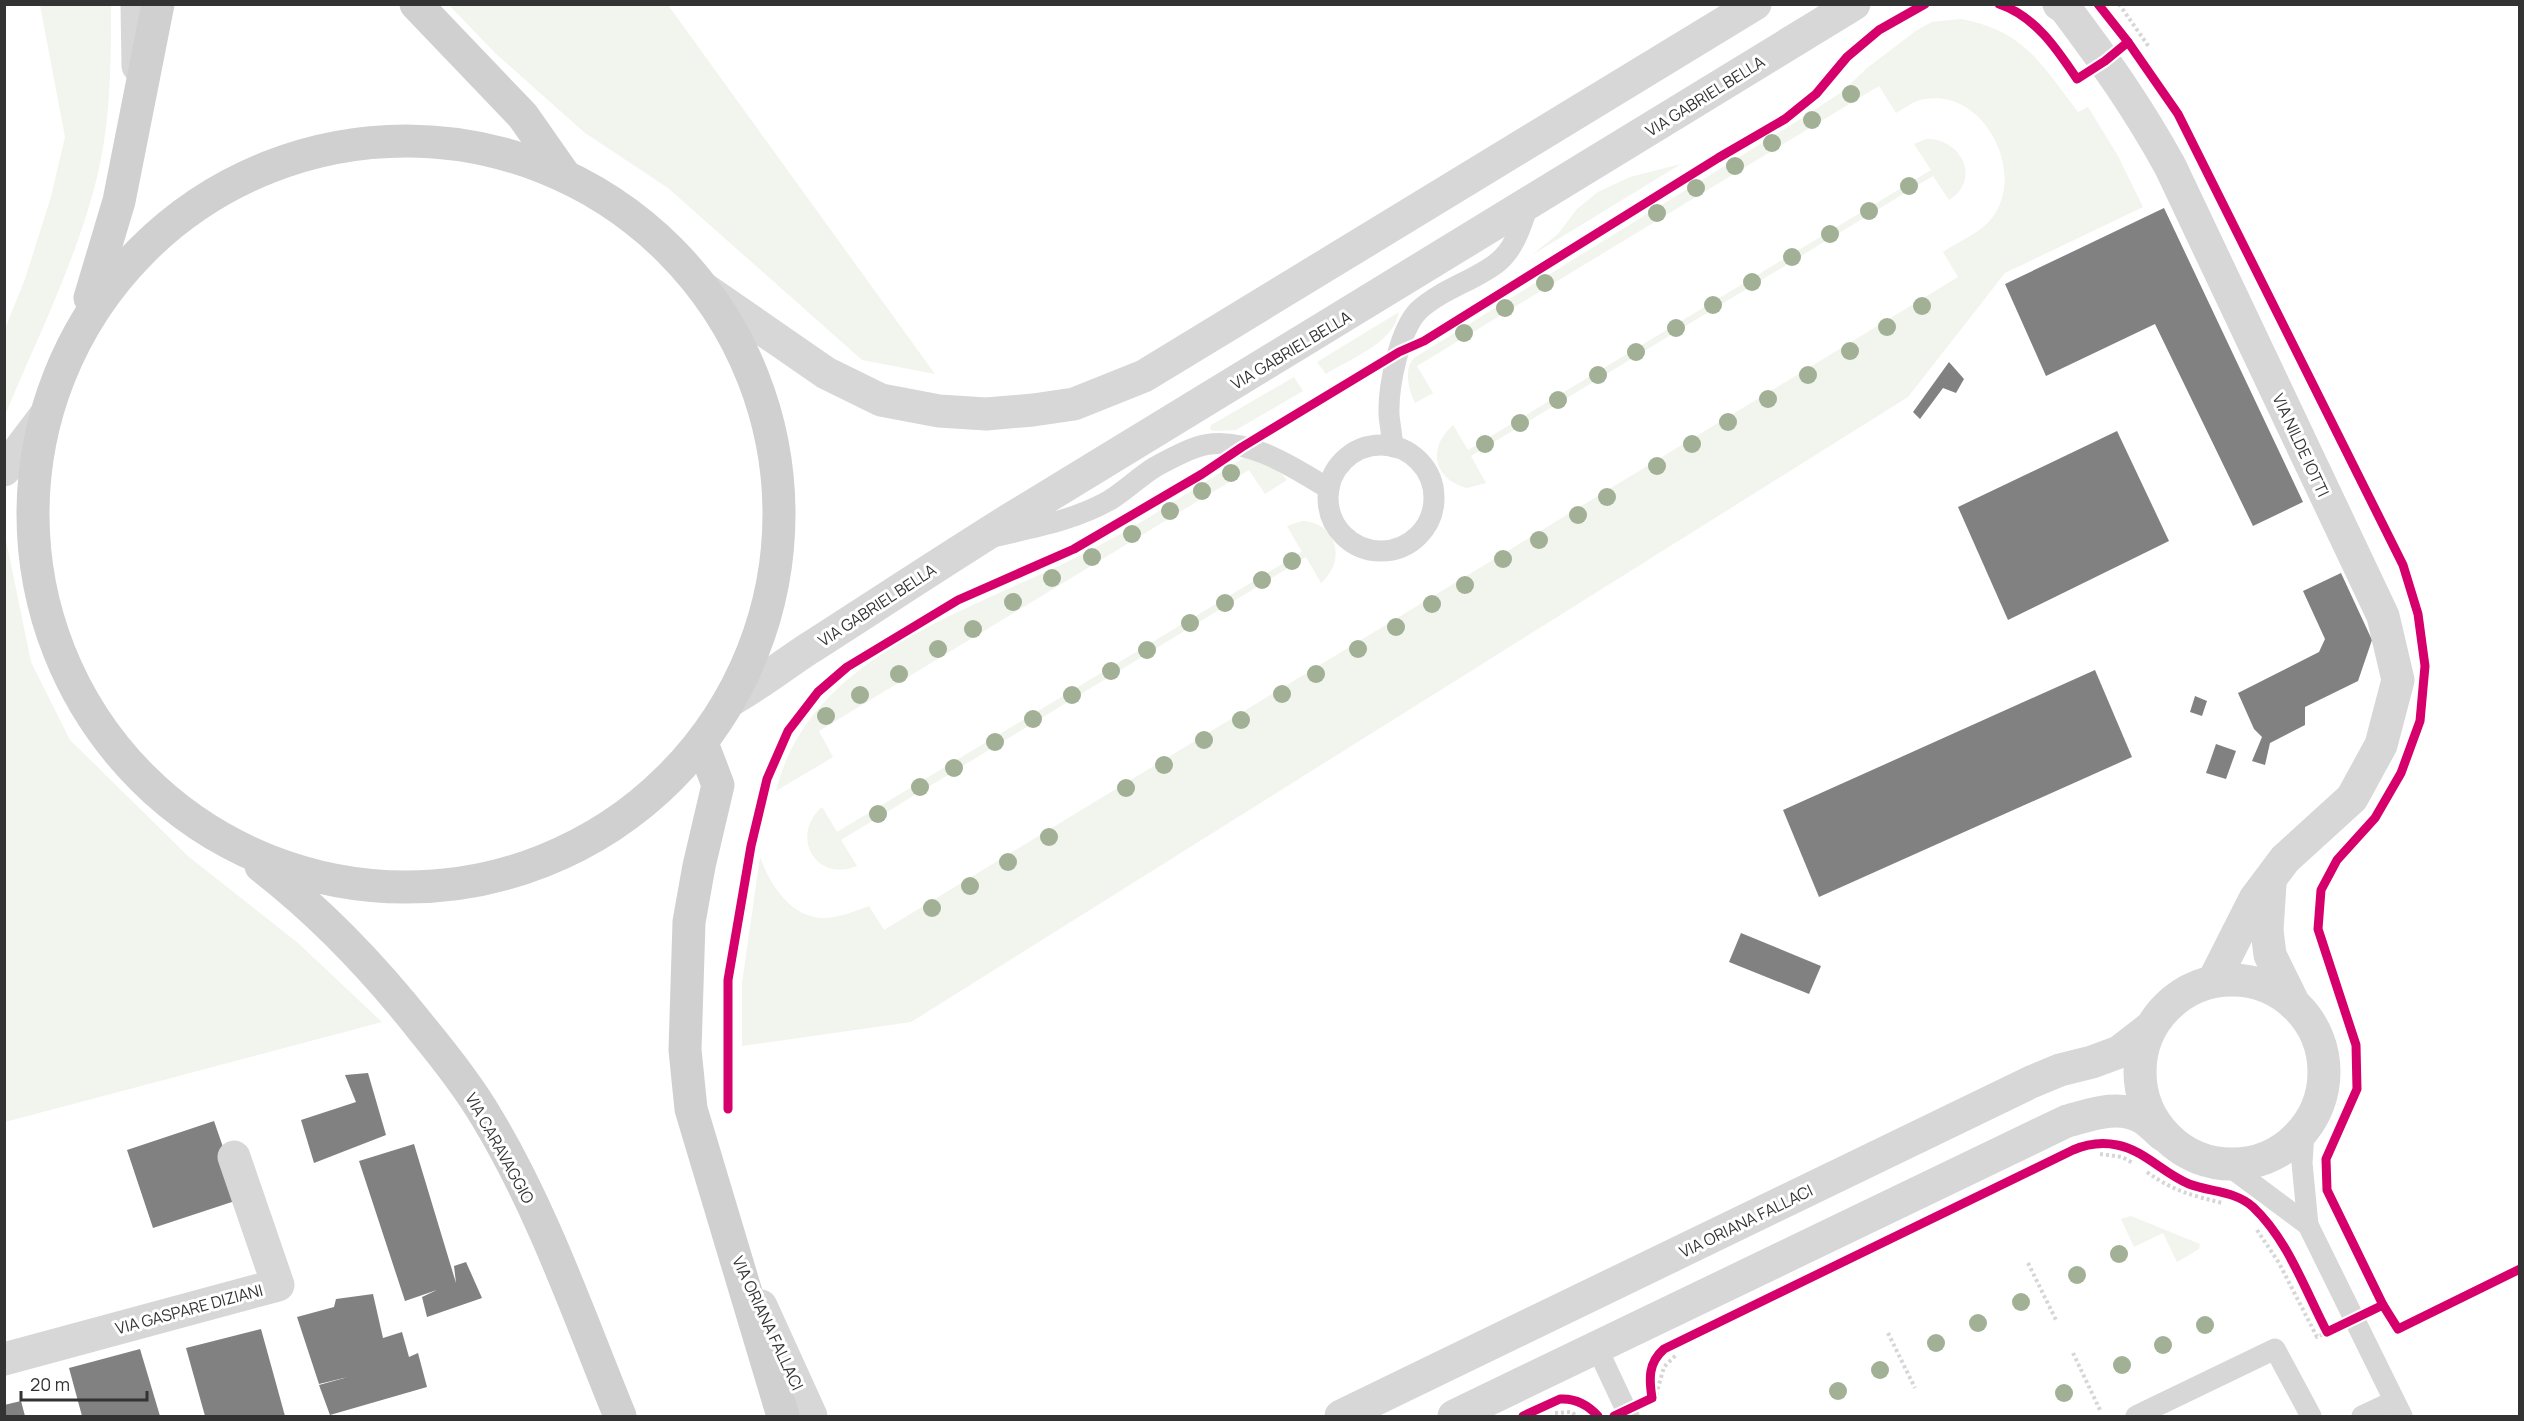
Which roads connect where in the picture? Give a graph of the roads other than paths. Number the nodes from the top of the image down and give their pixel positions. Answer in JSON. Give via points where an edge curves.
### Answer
{"nodes":[{"id":1,"x":137,"y":4,"type":"edge"},
{"id":2,"x":158,"y":4,"type":"edge"},
{"id":3,"x":416,"y":4,"type":"edge"},
{"id":4,"x":1755,"y":4,"type":"edge"},
{"id":5,"x":1854,"y":4,"type":"edge"},
{"id":6,"x":2063,"y":6,"type":"edge"},
{"id":7,"x":138,"y":109,"type":"junction"},
{"id":8,"x":565,"y":176,"type":"junction"},
{"id":9,"x":1528,"y":206,"type":"junction"},
{"id":10,"x":706,"y":290,"type":"junction"},
{"id":11,"x":77,"y":335,"type":"junction"},
{"id":12,"x":45,"y":416,"type":"junction"},
{"id":13,"x":1393,"y":447,"type":"junction"},
{"id":14,"x":4,"y":470,"type":"edge"},
{"id":15,"x":1329,"y":489,"type":"junction"},
{"id":16,"x":976,"y":542,"type":"junction"},
{"id":17,"x":731,"y":700,"type":"junction"},
{"id":18,"x":702,"y":743,"type":"junction"},
{"id":19,"x":239,"y":848,"type":"junction"},
{"id":20,"x":2270,"y":879,"type":"junction"},
{"id":21,"x":2214,"y":980,"type":"junction"},
{"id":22,"x":2294,"y":1004,"type":"junction"},
{"id":23,"x":2150,"y":1028,"type":"junction"},
{"id":24,"x":2304,"y":1132,"type":"junction"},
{"id":25,"x":2163,"y":1135,"type":"junction"},
{"id":26,"x":234,"y":1157,"type":"dead end"},
{"id":27,"x":2227,"y":1179,"type":"junction"},
{"id":28,"x":2308,"y":1225,"type":"junction"},
{"id":29,"x":725,"y":1229,"type":"junction"},
{"id":30,"x":1597,"y":1347,"type":"junction"},
{"id":31,"x":4,"y":1359,"type":"edge"},
{"id":32,"x":2398,"y":1409,"type":"edge"},
{"id":33,"x":1628,"y":1413,"type":"edge"},
{"id":34,"x":620,"y":1416,"type":"edge"},
{"id":35,"x":783,"y":1416,"type":"edge"},
{"id":36,"x":811,"y":1416,"type":"edge"},
{"id":37,"x":1341,"y":1416,"type":"edge"},
{"id":38,"x":1454,"y":1416,"type":"edge"},
{"id":39,"x":2136,"y":1416,"type":"edge"},
{"id":40,"x":2310,"y":1416,"type":"edge"},
{"id":41,"x":2362,"y":1416,"type":"edge"}],
"edges":[{"from":1,"to":7,"type":"street"},
{"from":2,"to":7,"type":"main road"},
{"from":3,"to":8,"type":"main road","via":[[523,116]]},
{"from":4,"to":10,"type":"street","via":[[1144,376],[1074,404],[986,414],[939,411],[881,400],[826,373]]},
{"from":5,"to":9,"type":"street","name":"VIA GABRIEL BELLA"},
{"from":6,"to":20,"type":"street","name":"VIA NILDE IOTTI","via":[[2142,115],[2170,166],[2386,626],[2398,680],[2382,745],[2352,798],[2285,859]]},
{"from":7,"to":11,"type":"main road","via":[[111,234]]},
{"from":8,"to":10,"type":"main road","via":[[618,206],[665,245]]},
{"from":8,"to":11,"type":"main road","via":[[498,152],[428,141],[358,142],[289,158],[224,186],[166,226],[116,277]]},
{"from":9,"to":13,"type":"lane","via":[[1519,232],[1497,262],[1419,311],[1405,331],[1389,413]]},
{"from":9,"to":16,"type":"street","name":"VIA GABRIEL BELLA"},
{"from":10,"to":17,"type":"main road","via":[[735,337],[757,386],[772,438],[779,492],[779,546],[770,599],[754,651]]},
{"from":11,"to":12,"type":"main road"},
{"from":12,"to":14,"type":"street"},
{"from":12,"to":19,"type":"main road","via":[[33,497],[34,551],[44,603],[61,655],[84,703],[115,747],[151,786],[193,820]]},
{"from":13,"to":15,"type":"lane","via":[[1377,445],[1345,459]]},
{"from":13,"to":15,"type":"lane","via":[[1410,453],[1432,480],[1432,515],[1410,543],[1395,550],[1377,551],[1360,547],[1345,537],[1334,523]]},
{"from":15,"to":16,"type":"lane","via":[[1294,467],[1257,451],[1198,446],[1153,468],[1110,500],[1058,523]]},
{"from":16,"to":17,"type":"street","name":"VIA GABRIEL BELLA"},
{"from":17,"to":18,"type":"main road"},
{"from":18,"to":19,"type":"main road","via":[[664,786],[610,827],[570,850],[517,871],[461,884],[404,888],[347,883],[292,869]]},
{"from":18,"to":29,"type":"main road","via":[[718,785],[689,922],[685,1050],[691,1109]]},
{"from":19,"to":34,"type":"main road","name":"VIA CARAVAGGIO","via":[[336,930],[416,1021],[468,1089],[522,1181]]},
{"from":20,"to":21,"type":"street","name":"VIA NILDE IOTTI","via":[[2255,899]]},
{"from":20,"to":22,"type":"street","via":[[2270,956]]},
{"from":21,"to":22,"type":"street","via":[[2244,980],[2270,987]]},
{"from":21,"to":23,"type":"street","via":[[2189,988],[2165,1006]]},
{"from":22,"to":24,"type":"street","via":[[2311,1024],[2322,1050],[2324,1078],[2319,1106]]},
{"from":23,"to":25,"type":"street","via":[[2140,1056],[2139,1083],[2147,1110]]},
{"from":23,"to":37,"type":"street","name":"VIA ORIANA FALLACI","via":[[2120,1052],[2031,1082]]},
{"from":24,"to":27,"type":"street","via":[[2283,1150]]},
{"from":24,"to":28,"type":"lane","via":[[2302,1163]]},
{"from":25,"to":27,"type":"street"},
{"from":25,"to":30,"type":"street","via":[[2142,1117],[2124,1110],[2067,1121]]},
{"from":26,"to":31,"type":"street","name":"VIA GASPARE DIZIANI","via":[[278,1285]]},
{"from":27,"to":28,"type":"lane"},
{"from":28,"to":32,"type":"lane"},
{"from":29,"to":35,"type":"main road"},
{"from":29,"to":36,"type":"street","name":"VIA ORIANA FALLACI"},
{"from":30,"to":33,"type":"lane"},
{"from":30,"to":38,"type":"street"},
{"from":32,"to":41,"type":"lane"},
{"from":39,"to":40,"type":"lane","via":[[2275,1349]]}]}
